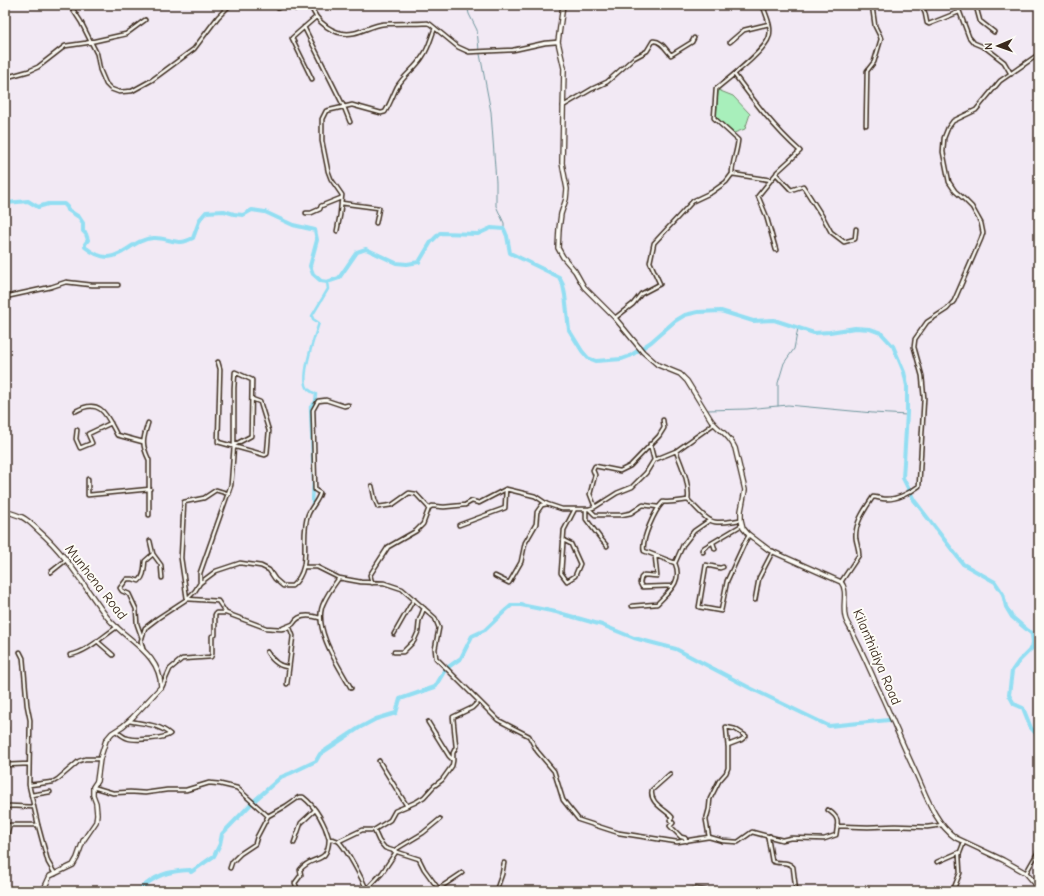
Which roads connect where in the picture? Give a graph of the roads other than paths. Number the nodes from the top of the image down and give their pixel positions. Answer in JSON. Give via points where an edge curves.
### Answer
{"nodes":[{"id":1,"x":70,"y":5,"type":"edge"},
{"id":2,"x":230,"y":5,"type":"edge"},
{"id":3,"x":282,"y":5,"type":"edge"},
{"id":4,"x":295,"y":5,"type":"edge"},
{"id":5,"x":311,"y":5,"type":"edge"},
{"id":6,"x":563,"y":5,"type":"edge"},
{"id":7,"x":768,"y":5,"type":"edge"},
{"id":8,"x":872,"y":5,"type":"edge"},
{"id":9,"x":920,"y":5,"type":"edge"},
{"id":10,"x":957,"y":5,"type":"edge"},
{"id":11,"x":981,"y":5,"type":"edge"},
{"id":12,"x":278,"y":8,"type":"dead end"},
{"id":13,"x":296,"y":9,"type":"dead end"},
{"id":14,"x":959,"y":12,"type":"junction"},
{"id":15,"x":316,"y":17,"type":"junction"},
{"id":16,"x":145,"y":20,"type":"dead end"},
{"id":17,"x":770,"y":24,"type":"junction"},
{"id":18,"x":304,"y":27,"type":"junction"},
{"id":19,"x":435,"y":28,"type":"junction"},
{"id":20,"x":994,"y":32,"type":"dead end"},
{"id":21,"x":694,"y":38,"type":"dead end"},
{"id":22,"x":90,"y":42,"type":"junction"},
{"id":23,"x":558,"y":42,"type":"junction"},
{"id":24,"x":730,"y":42,"type":"dead end"},
{"id":25,"x":1039,"y":54,"type":"edge"},
{"id":26,"x":734,"y":74,"type":"junction"},
{"id":27,"x":1011,"y":74,"type":"junction"},
{"id":28,"x":5,"y":76,"type":"edge"},
{"id":29,"x":312,"y":79,"type":"dead end"},
{"id":30,"x":563,"y":106,"type":"junction"},
{"id":31,"x":344,"y":107,"type":"junction"},
{"id":32,"x":350,"y":122,"type":"dead end"},
{"id":33,"x":866,"y":126,"type":"dead end"},
{"id":34,"x":732,"y":174,"type":"junction"},
{"id":35,"x":776,"y":174,"type":"junction"},
{"id":36,"x":771,"y":180,"type":"junction"},
{"id":37,"x":342,"y":198,"type":"junction"},
{"id":38,"x":341,"y":203,"type":"junction"},
{"id":39,"x":306,"y":213,"type":"dead end"},
{"id":40,"x":376,"y":223,"type":"dead end"},
{"id":41,"x":856,"y":229,"type":"dead end"},
{"id":42,"x":337,"y":231,"type":"dead end"},
{"id":43,"x":776,"y":250,"type":"dead end"},
{"id":44,"x":118,"y":285,"type":"dead end"},
{"id":45,"x":5,"y":297,"type":"edge"},
{"id":46,"x":615,"y":318,"type":"junction"},
{"id":47,"x":218,"y":362,"type":"dead end"},
{"id":48,"x":252,"y":399,"type":"junction"},
{"id":49,"x":348,"y":405,"type":"dead end"},
{"id":50,"x":76,"y":411,"type":"dead end"},
{"id":51,"x":663,"y":420,"type":"dead end"},
{"id":52,"x":111,"y":423,"type":"junction"},
{"id":53,"x":148,"y":423,"type":"dead end"},
{"id":54,"x":714,"y":424,"type":"junction"},
{"id":55,"x":77,"y":430,"type":"dead end"},
{"id":56,"x":142,"y":442,"type":"junction"},
{"id":57,"x":650,"y":444,"type":"junction"},
{"id":58,"x":234,"y":446,"type":"junction"},
{"id":59,"x":676,"y":451,"type":"junction"},
{"id":60,"x":654,"y":460,"type":"junction"},
{"id":61,"x":88,"y":479,"type":"dead end"},
{"id":62,"x":372,"y":486,"type":"dead end"},
{"id":63,"x":150,"y":489,"type":"junction"},
{"id":64,"x":506,"y":489,"type":"junction"},
{"id":65,"x":228,"y":494,"type":"junction"},
{"id":66,"x":688,"y":500,"type":"junction"},
{"id":67,"x":547,"y":504,"type":"junction"},
{"id":68,"x":594,"y":507,"type":"junction"},
{"id":69,"x":658,"y":507,"type":"junction"},
{"id":70,"x":429,"y":508,"type":"junction"},
{"id":71,"x":575,"y":509,"type":"junction"},
{"id":72,"x":587,"y":509,"type":"junction"},
{"id":73,"x":5,"y":511,"type":"edge"},
{"id":74,"x":149,"y":515,"type":"dead end"},
{"id":75,"x":710,"y":520,"type":"junction"},
{"id":76,"x":741,"y":520,"type":"junction"},
{"id":77,"x":459,"y":525,"type":"dead end"},
{"id":78,"x":742,"y":525,"type":"junction"},
{"id":79,"x":749,"y":535,"type":"junction"},
{"id":80,"x":150,"y":540,"type":"dead end"},
{"id":81,"x":563,"y":540,"type":"junction"},
{"id":82,"x":713,"y":543,"type":"junction"},
{"id":83,"x":608,"y":546,"type":"dead end"},
{"id":84,"x":715,"y":549,"type":"dead end"},
{"id":85,"x":773,"y":551,"type":"junction"},
{"id":86,"x":703,"y":552,"type":"dead end"},
{"id":87,"x":153,"y":554,"type":"junction"},
{"id":88,"x":655,"y":556,"type":"junction"},
{"id":89,"x":66,"y":560,"type":"junction"},
{"id":90,"x":675,"y":563,"type":"junction"},
{"id":91,"x":305,"y":567,"type":"junction"},
{"id":92,"x":723,"y":567,"type":"dead end"},
{"id":93,"x":51,"y":572,"type":"dead end"},
{"id":94,"x":495,"y":576,"type":"dead end"},
{"id":95,"x":162,"y":578,"type":"dead end"},
{"id":96,"x":339,"y":578,"type":"junction"},
{"id":97,"x":841,"y":582,"type":"junction"},
{"id":98,"x":200,"y":583,"type":"junction"},
{"id":99,"x":372,"y":583,"type":"junction"},
{"id":100,"x":673,"y":586,"type":"junction"},
{"id":101,"x":414,"y":599,"type":"junction"},
{"id":102,"x":187,"y":600,"type":"junction"},
{"id":103,"x":755,"y":600,"type":"dead end"},
{"id":104,"x":632,"y":606,"type":"dead end"},
{"id":105,"x":424,"y":608,"type":"junction"},
{"id":106,"x":226,"y":613,"type":"junction"},
{"id":107,"x":320,"y":618,"type":"junction"},
{"id":108,"x":117,"y":627,"type":"junction"},
{"id":109,"x":281,"y":629,"type":"junction"},
{"id":110,"x":394,"y":634,"type":"dead end"},
{"id":111,"x":142,"y":638,"type":"junction"},
{"id":112,"x":97,"y":641,"type":"junction"},
{"id":113,"x":143,"y":650,"type":"junction"},
{"id":114,"x":20,"y":652,"type":"dead end"},
{"id":115,"x":267,"y":652,"type":"dead end"},
{"id":116,"x":394,"y":652,"type":"dead end"},
{"id":117,"x":70,"y":655,"type":"dead end"},
{"id":118,"x":113,"y":655,"type":"dead end"},
{"id":119,"x":289,"y":667,"type":"junction"},
{"id":120,"x":286,"y":684,"type":"dead end"},
{"id":121,"x":161,"y":687,"type":"junction"},
{"id":122,"x":351,"y":688,"type":"dead end"},
{"id":123,"x":479,"y":701,"type":"junction"},
{"id":124,"x":129,"y":721,"type":"junction"},
{"id":125,"x":428,"y":722,"type":"dead end"},
{"id":126,"x":6,"y":728,"type":"edge"},
{"id":127,"x":116,"y":731,"type":"junction"},
{"id":128,"x":5,"y":738,"type":"edge"},
{"id":129,"x":728,"y":745,"type":"junction"},
{"id":130,"x":100,"y":759,"type":"junction"},
{"id":131,"x":379,"y":761,"type":"dead end"},
{"id":132,"x":453,"y":761,"type":"junction"},
{"id":133,"x":29,"y":764,"type":"junction"},
{"id":134,"x":5,"y":765,"type":"edge"},
{"id":135,"x":670,"y":774,"type":"dead end"},
{"id":136,"x":29,"y":785,"type":"junction"},
{"id":137,"x":93,"y":787,"type":"junction"},
{"id":138,"x":50,"y":792,"type":"dead end"},
{"id":139,"x":31,"y":795,"type":"junction"},
{"id":140,"x":407,"y":806,"type":"junction"},
{"id":141,"x":34,"y":807,"type":"junction"},
{"id":142,"x":5,"y":808,"type":"edge"},
{"id":143,"x":315,"y":810,"type":"junction"},
{"id":144,"x":828,"y":810,"type":"dead end"},
{"id":145,"x":268,"y":816,"type":"junction"},
{"id":146,"x":440,"y":819,"type":"dead end"},
{"id":147,"x":942,"y":825,"type":"junction"},
{"id":148,"x":38,"y":826,"type":"junction"},
{"id":149,"x":837,"y":826,"type":"junction"},
{"id":150,"x":374,"y":830,"type":"junction"},
{"id":151,"x":5,"y":833,"type":"edge"},
{"id":152,"x":770,"y":836,"type":"junction"},
{"id":153,"x":709,"y":837,"type":"junction"},
{"id":154,"x":329,"y":838,"type":"junction"},
{"id":155,"x":687,"y":841,"type":"junction"},
{"id":156,"x":339,"y":842,"type":"junction"},
{"id":157,"x":964,"y":842,"type":"junction"},
{"id":158,"x":294,"y":843,"type":"dead end"},
{"id":159,"x":1039,"y":850,"type":"edge"},
{"id":160,"x":395,"y":852,"type":"junction"},
{"id":161,"x":960,"y":852,"type":"junction"},
{"id":162,"x":937,"y":862,"type":"dead end"},
{"id":163,"x":504,"y":863,"type":"dead end"},
{"id":164,"x":230,"y":868,"type":"dead end"},
{"id":165,"x":462,"y":873,"type":"dead end"},
{"id":166,"x":1026,"y":873,"type":"junction"},
{"id":167,"x":55,"y":874,"type":"junction"},
{"id":168,"x":1039,"y":886,"type":"edge"},
{"id":169,"x":367,"y":890,"type":"edge"},
{"id":170,"x":439,"y":890,"type":"edge"},
{"id":171,"x":43,"y":891,"type":"edge"},
{"id":172,"x":298,"y":891,"type":"edge"},
{"id":173,"x":496,"y":891,"type":"edge"},
{"id":174,"x":687,"y":891,"type":"edge"},
{"id":175,"x":711,"y":891,"type":"edge"},
{"id":176,"x":796,"y":891,"type":"edge"},
{"id":177,"x":946,"y":891,"type":"edge"}],
"edges":[{"from":1,"to":22,"type":"street"},
{"from":2,"to":22,"type":"street","via":[[194,49],[152,80],[127,92],[111,89],[106,84],[97,54]]},
{"from":3,"to":12,"type":"street"},
{"from":4,"to":13,"type":"street"},
{"from":5,"to":15,"type":"street"},
{"from":6,"to":23,"type":"street"},
{"from":7,"to":17,"type":"street","via":[[764,9]]},
{"from":8,"to":33,"type":"street","via":[[875,26],[881,39],[874,62],[867,71]]},
{"from":9,"to":14,"type":"street","via":[[929,24]]},
{"from":10,"to":14,"type":"street"},
{"from":11,"to":20,"type":"street","via":[[977,10],[980,21]]},
{"from":14,"to":27,"type":"street","via":[[974,43],[986,48],[1004,62]]},
{"from":15,"to":18,"type":"street"},
{"from":15,"to":19,"type":"street","via":[[322,24],[349,34],[383,24],[427,23]]},
{"from":16,"to":22,"type":"street","via":[[126,34]]},
{"from":17,"to":24,"type":"street","via":[[744,30]]},
{"from":17,"to":26,"type":"street","via":[[769,37],[762,48]]},
{"from":18,"to":29,"type":"street","via":[[292,38]]},
{"from":18,"to":31,"type":"street"},
{"from":19,"to":23,"type":"street","via":[[458,47],[469,52],[514,50]]},
{"from":19,"to":31,"type":"street","via":[[423,56],[397,87],[385,112],[352,105]]},
{"from":21,"to":30,"type":"street","via":[[671,56],[660,43],[653,41],[647,51],[634,58],[607,82]]},
{"from":22,"to":28,"type":"street","via":[[65,46],[38,67]]},
{"from":23,"to":30,"type":"street","via":[[564,68]]},
{"from":25,"to":27,"type":"street"},
{"from":26,"to":34,"type":"street","via":[[716,89],[714,118],[738,140]]},
{"from":26,"to":35,"type":"street","via":[[766,116],[800,151]]},
{"from":27,"to":97,"type":"street","via":[[1000,81],[976,110],[955,118],[944,138],[943,152],[949,182],[972,207],[982,223],[983,232],[954,301],[927,322],[914,339],[924,398],[919,486],[907,494],[887,499],[873,497],[862,514],[857,529],[859,555]]},
{"from":30,"to":46,"type":"street","via":[[562,163],[567,189],[558,229],[558,248],[584,287]]},
{"from":31,"to":32,"type":"street"},
{"from":31,"to":37,"type":"street","via":[[326,111],[321,128],[328,171]]},
{"from":34,"to":36,"type":"street"},
{"from":34,"to":46,"type":"street","via":[[712,192],[693,201],[654,242],[650,262],[660,284],[641,294]]},
{"from":35,"to":36,"type":"street"},
{"from":35,"to":41,"type":"street","via":[[792,190],[804,186],[831,232],[844,242],[854,239]]},
{"from":36,"to":43,"type":"street","via":[[758,196]]},
{"from":37,"to":38,"type":"street"},
{"from":37,"to":39,"type":"street"},
{"from":38,"to":40,"type":"street","via":[[379,208]]},
{"from":38,"to":42,"type":"street"},
{"from":44,"to":45,"type":"street","via":[[66,282]]},
{"from":46,"to":54,"type":"street","via":[[643,352],[658,365],[680,374],[687,381]]},
{"from":47,"to":58,"type":"street","via":[[218,442]]},
{"from":48,"to":58,"type":"street","via":[[251,436]]},
{"from":48,"to":58,"type":"street","via":[[260,402],[264,415],[268,431],[267,454]]},
{"from":48,"to":58,"type":"street","via":[[252,380],[235,372]]},
{"from":49,"to":91,"type":"street","via":[[318,400],[313,410],[315,490],[320,493],[308,515],[305,531]]},
{"from":50,"to":52,"type":"street","via":[[84,406],[96,406],[106,413]]},
{"from":51,"to":57,"type":"street","via":[[664,428]]},
{"from":52,"to":55,"type":"street","via":[[88,434],[92,443],[80,448],[76,439]]},
{"from":52,"to":56,"type":"street","via":[[117,435]]},
{"from":53,"to":56,"type":"street"},
{"from":54,"to":59,"type":"street"},
{"from":54,"to":76,"type":"street","via":[[726,433],[735,448],[744,490]]},
{"from":56,"to":63,"type":"street","via":[[149,460]]},
{"from":57,"to":60,"type":"street"},
{"from":57,"to":68,"type":"street","via":[[630,466],[620,471],[595,466],[590,494]]},
{"from":58,"to":65,"type":"street"},
{"from":59,"to":60,"type":"street"},
{"from":59,"to":66,"type":"street","via":[[685,473]]},
{"from":60,"to":68,"type":"street","via":[[646,473],[632,487]]},
{"from":61,"to":63,"type":"street","via":[[88,495]]},
{"from":62,"to":70,"type":"street","via":[[378,506],[392,505],[409,493],[416,494]]},
{"from":63,"to":74,"type":"street"},
{"from":64,"to":67,"type":"street","via":[[534,496]]},
{"from":64,"to":70,"type":"street","via":[[479,503],[472,501],[465,505]]},
{"from":64,"to":77,"type":"street","via":[[505,508]]},
{"from":65,"to":98,"type":"street","via":[[200,573]]},
{"from":65,"to":102,"type":"street","via":[[216,490],[204,498],[184,502],[181,558]]},
{"from":66,"to":69,"type":"street","via":[[664,502]]},
{"from":66,"to":75,"type":"street"},
{"from":67,"to":71,"type":"street","via":[[562,509]]},
{"from":67,"to":94,"type":"street","via":[[542,505],[537,512],[536,524],[525,543],[521,562],[509,583]]},
{"from":68,"to":72,"type":"street"},
{"from":69,"to":72,"type":"street","via":[[643,505],[631,513],[621,515],[596,515]]},
{"from":69,"to":88,"type":"street","via":[[643,548]]},
{"from":70,"to":99,"type":"street","via":[[423,524],[416,531],[388,547],[370,574]]},
{"from":71,"to":72,"type":"street"},
{"from":71,"to":81,"type":"street","via":[[564,530]]},
{"from":72,"to":83,"type":"street","via":[[586,519]]},
{"from":73,"to":89,"type":"street","name":"Munhena Road","via":[[23,517],[46,537]]},
{"from":75,"to":76,"type":"street"},
{"from":75,"to":90,"type":"street","via":[[694,531],[683,545]]},
{"from":76,"to":78,"type":"street"},
{"from":78,"to":79,"type":"street"},
{"from":78,"to":82,"type":"street"},
{"from":79,"to":85,"type":"street"},
{"from":79,"to":92,"type":"street","via":[[727,581],[721,611],[699,607],[706,565]]},
{"from":80,"to":87,"type":"street"},
{"from":81,"to":81,"type":"street","via":[[561,573],[567,581],[575,576],[580,564],[571,544]]},
{"from":82,"to":84,"type":"street"},
{"from":82,"to":86,"type":"street","via":[[705,546]]},
{"from":85,"to":97,"type":"street"},
{"from":85,"to":103,"type":"street","via":[[759,578]]},
{"from":87,"to":95,"type":"street","via":[[161,565]]},
{"from":87,"to":111,"type":"street","via":[[145,561],[141,580],[127,579],[120,588],[129,594],[136,609],[137,624]]},
{"from":88,"to":90,"type":"street"},
{"from":88,"to":100,"type":"street","via":[[657,576],[644,575],[640,583],[642,587]]},
{"from":89,"to":93,"type":"street"},
{"from":89,"to":108,"type":"street","name":"Munhena Road"},
{"from":90,"to":100,"type":"street","via":[[676,583]]},
{"from":91,"to":96,"type":"street","via":[[317,567]]},
{"from":91,"to":98,"type":"street","via":[[298,582],[292,586],[283,586],[269,570],[261,566],[240,563],[216,570]]},
{"from":96,"to":99,"type":"street"},
{"from":96,"to":107,"type":"street","via":[[323,602]]},
{"from":97,"to":147,"type":"street","name":"Kilanthidiya Road","via":[[845,589],[844,610],[847,621]]},
{"from":98,"to":102,"type":"street"},
{"from":99,"to":101,"type":"street","via":[[384,583],[402,590]]},
{"from":100,"to":104,"type":"street","via":[[657,604]]},
{"from":101,"to":105,"type":"street"},
{"from":101,"to":110,"type":"street"},
{"from":102,"to":106,"type":"street","via":[[218,601]]},
{"from":102,"to":111,"type":"street","via":[[145,628]]},
{"from":105,"to":116,"type":"street","via":[[414,641],[403,652]]},
{"from":105,"to":123,"type":"street","via":[[436,618],[436,658]]},
{"from":106,"to":109,"type":"street","via":[[266,628]]},
{"from":106,"to":121,"type":"street","via":[[215,615],[211,657],[182,659],[170,669]]},
{"from":107,"to":109,"type":"street","via":[[310,615],[299,618]]},
{"from":107,"to":122,"type":"street","via":[[326,640]]},
{"from":108,"to":112,"type":"street"},
{"from":108,"to":113,"type":"street","name":"Munhena Road"},
{"from":109,"to":119,"type":"street","via":[[290,628],[293,636]]},
{"from":111,"to":113,"type":"street"},
{"from":112,"to":117,"type":"street"},
{"from":112,"to":118,"type":"street"},
{"from":113,"to":121,"type":"street","name":"Munhena Road","via":[[158,669]]},
{"from":114,"to":133,"type":"street","via":[[23,658],[30,720]]},
{"from":115,"to":119,"type":"street","via":[[276,663]]},
{"from":119,"to":120,"type":"street"},
{"from":121,"to":124,"type":"street"},
{"from":123,"to":132,"type":"street","via":[[466,712],[453,717],[456,746]]},
{"from":123,"to":155,"type":"street","via":[[498,720],[529,736],[537,751],[554,771],[563,800],[579,820],[619,833],[677,842]]},
{"from":124,"to":127,"type":"street"},
{"from":124,"to":127,"type":"street","via":[[154,725],[170,734],[162,738],[132,739]]},
{"from":125,"to":132,"type":"street"},
{"from":126,"to":128,"type":"street"},
{"from":127,"to":130,"type":"street","via":[[106,740]]},
{"from":129,"to":129,"type":"street","via":[[741,740],[746,736],[735,728],[726,727]]},
{"from":129,"to":153,"type":"street","via":[[728,768],[718,781],[706,816]]},
{"from":130,"to":136,"type":"street","via":[[79,761],[52,782]]},
{"from":130,"to":137,"type":"street","via":[[97,781]]},
{"from":131,"to":140,"type":"street"},
{"from":132,"to":140,"type":"street","via":[[442,780],[424,797]]},
{"from":133,"to":134,"type":"street"},
{"from":133,"to":136,"type":"street"},
{"from":135,"to":155,"type":"street","via":[[652,790],[652,799],[672,818],[670,826]]},
{"from":136,"to":139,"type":"street"},
{"from":137,"to":145,"type":"street","via":[[113,793],[145,793],[186,790],[209,783],[220,784],[237,788]]},
{"from":137,"to":167,"type":"street","via":[[98,814],[96,822],[83,841],[72,865]]},
{"from":138,"to":139,"type":"street"},
{"from":139,"to":141,"type":"street"},
{"from":140,"to":150,"type":"street","via":[[395,811],[390,820]]},
{"from":141,"to":142,"type":"street"},
{"from":141,"to":148,"type":"street"},
{"from":143,"to":145,"type":"street","via":[[308,800],[299,797]]},
{"from":143,"to":154,"type":"street"},
{"from":143,"to":158,"type":"street","via":[[301,823]]},
{"from":144,"to":149,"type":"street","via":[[838,819]]},
{"from":145,"to":164,"type":"street","via":[[255,844],[240,854]]},
{"from":146,"to":160,"type":"street"},
{"from":147,"to":149,"type":"street"},
{"from":147,"to":157,"type":"street","name":"Kilanthidiya Road","via":[[950,834]]},
{"from":148,"to":151,"type":"street","via":[[10,825],[7,834]]},
{"from":148,"to":167,"type":"street","via":[[48,862]]},
{"from":149,"to":152,"type":"street","via":[[836,835],[824,839],[782,840]]},
{"from":150,"to":156,"type":"street","via":[[362,830]]},
{"from":150,"to":160,"type":"street","via":[[382,846]]},
{"from":152,"to":153,"type":"street","via":[[752,832],[738,842]]},
{"from":152,"to":176,"type":"street","via":[[768,838],[772,861],[788,863],[793,867]]},
{"from":153,"to":155,"type":"street"},
{"from":154,"to":156,"type":"street"},
{"from":154,"to":172,"type":"street","via":[[329,848],[324,855],[318,860],[305,863],[300,870],[301,874],[295,883]]},
{"from":156,"to":169,"type":"street","via":[[360,874]]},
{"from":157,"to":161,"type":"street"},
{"from":157,"to":166,"type":"street","name":"Kilanthidiya Road"},
{"from":159,"to":166,"type":"street"},
{"from":160,"to":169,"type":"street"},
{"from":160,"to":170,"type":"street","via":[[419,859]]},
{"from":161,"to":162,"type":"street"},
{"from":161,"to":177,"type":"street","via":[[960,874],[954,890]]},
{"from":163,"to":173,"type":"street"},
{"from":165,"to":170,"type":"street"},
{"from":166,"to":168,"type":"street","name":"Kilanthidiya Road"},
{"from":167,"to":171,"type":"street","via":[[50,876]]},
{"from":174,"to":175,"type":"street","via":[[696,888]]}]}
